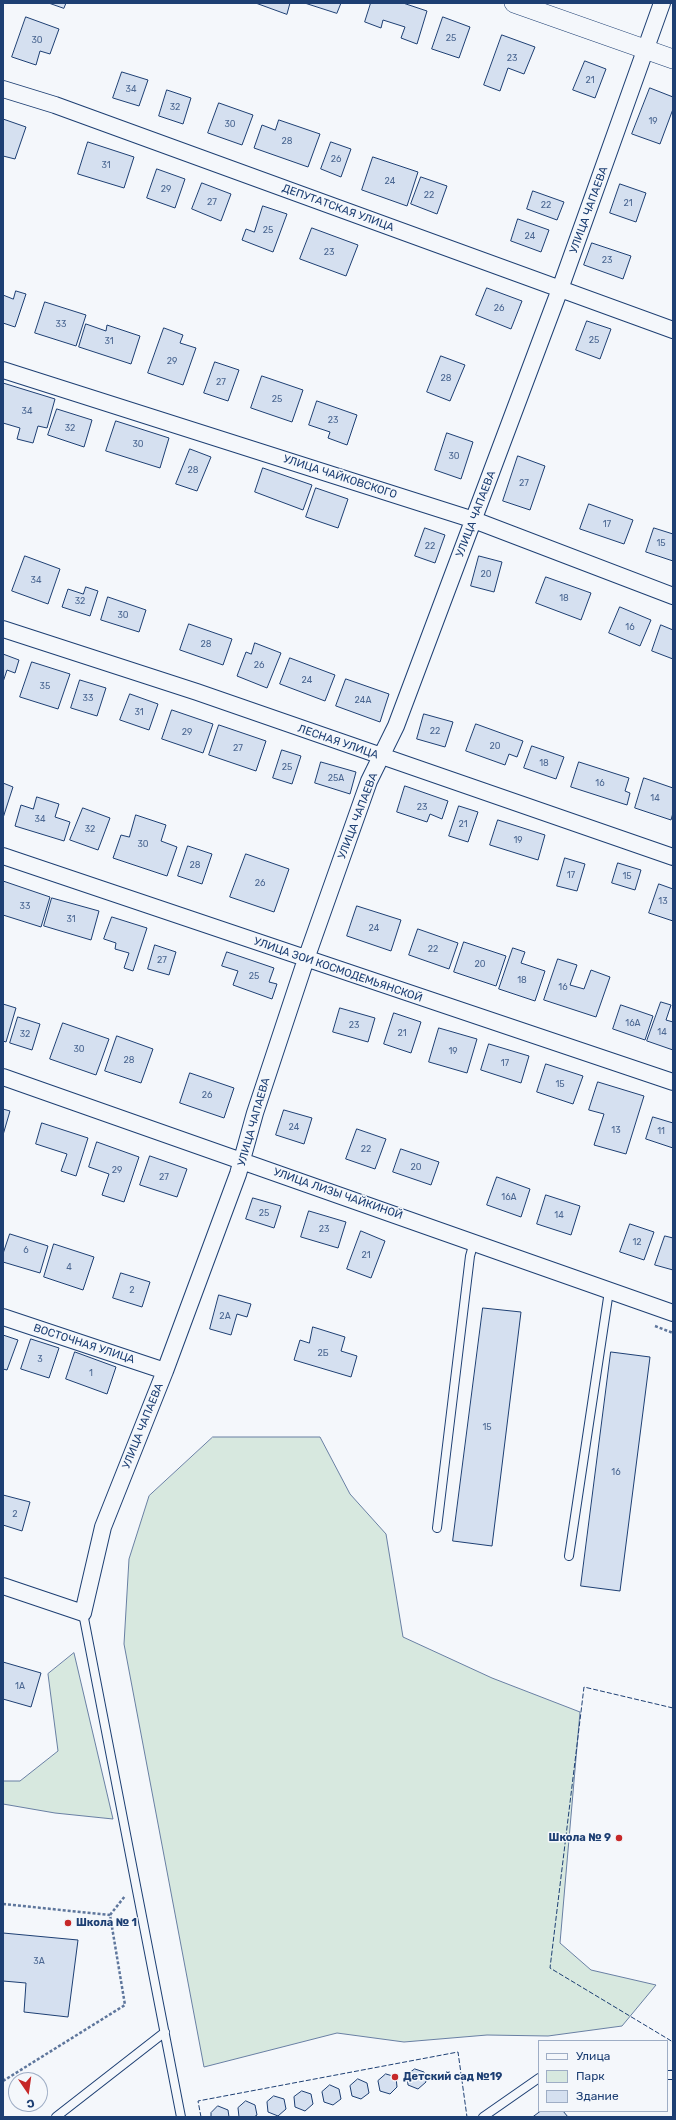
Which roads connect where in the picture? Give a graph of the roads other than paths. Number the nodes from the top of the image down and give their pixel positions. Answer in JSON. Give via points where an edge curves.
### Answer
{"nodes":[{"id":1,"x":514,"y":3,"type":"edge"},
{"id":2,"x":662,"y":3,"type":"edge"},
{"id":3,"x":646,"y":50,"type":"junction"},
{"id":4,"x":673,"y":59,"type":"edge"},
{"id":5,"x":3,"y":89,"type":"edge"},
{"id":6,"x":560,"y":289,"type":"junction"},
{"id":7,"x":673,"y":330,"type":"edge"},
{"id":8,"x":3,"y":370,"type":"edge"},
{"id":9,"x":474,"y":520,"type":"junction"},
{"id":10,"x":673,"y":596,"type":"edge"},
{"id":11,"x":3,"y":629,"type":"edge"},
{"id":12,"x":382,"y":757,"type":"junction"},
{"id":13,"x":3,"y":856,"type":"edge"},
{"id":14,"x":673,"y":857,"type":"edge"},
{"id":15,"x":306,"y":959,"type":"junction"},
{"id":16,"x":3,"y":1077,"type":"edge"},
{"id":17,"x":673,"y":1082,"type":"edge"},
{"id":18,"x":243,"y":1160,"type":"junction"},
{"id":19,"x":474,"y":1242,"type":"junction"},
{"id":20,"x":609,"y":1291,"type":"junction"},
{"id":21,"x":673,"y":1313,"type":"edge"},
{"id":22,"x":3,"y":1317,"type":"edge"},
{"id":23,"x":165,"y":1371,"type":"junction"},
{"id":24,"x":437,"y":1528,"type":"dead end"},
{"id":25,"x":569,"y":1556,"type":"dead end"},
{"id":26,"x":3,"y":1586,"type":"edge"},
{"id":27,"x":83,"y":1612,"type":"junction"},
{"id":28,"x":165,"y":2032,"type":"junction"},
{"id":29,"x":538,"y":2079,"type":"edge"},
{"id":30,"x":56,"y":2117,"type":"edge"},
{"id":31,"x":181,"y":2117,"type":"edge"},
{"id":32,"x":483,"y":2117,"type":"edge"}],
"edges":[{"from":1,"to":3,"type":"street"},
{"from":2,"to":3,"type":"street","name":"УЛИЦА ЧАПАЕВА"},
{"from":3,"to":4,"type":"street"},
{"from":3,"to":6,"type":"street","name":"УЛИЦА ЧАПАЕВА"},
{"from":5,"to":6,"type":"street","name":"ДЕПУТАТСКАЯ УЛИЦА","via":[[55,105]]},
{"from":6,"to":7,"type":"street","name":"ДЕПУТАТСКАЯ УЛИЦА"},
{"from":6,"to":9,"type":"street","name":"УЛИЦА ЧАПАЕВА"},
{"from":8,"to":9,"type":"street","name":"УЛИЦА ЧАЙКОВСКОГО"},
{"from":9,"to":10,"type":"street","name":"УЛИЦА ЧАЙКОВСКОГО"},
{"from":9,"to":12,"type":"street","name":"УЛИЦА ЧАПАЕВА"},
{"from":11,"to":12,"type":"street","name":"ЛЕСНАЯ УЛИЦА","via":[[197,692]]},
{"from":12,"to":14,"type":"street","name":"ЛЕСНАЯ УЛИЦА"},
{"from":12,"to":15,"type":"street","name":"УЛИЦА ЧАПАЕВА","via":[[369,781]]},
{"from":13,"to":15,"type":"street","name":"УЛИЦА ЗОИ КОСМОДЕМЬЯНСКОЙ"},
{"from":15,"to":17,"type":"street","name":"УЛИЦА ЗОИ КОСМОДЕМЬЯНСКОЙ"},
{"from":15,"to":18,"type":"street","name":"УЛИЦА ЧАПАЕВА","via":[[255,1113]]},
{"from":16,"to":18,"type":"street","name":"УЛИЦА ЛИЗЫ ЧАЙКИНОЙ"},
{"from":18,"to":19,"type":"street","name":"УЛИЦА ЛИЗЫ ЧАЙКИНОЙ"},
{"from":18,"to":23,"type":"street","name":"УЛИЦА ЧАПАЕВА"},
{"from":19,"to":20,"type":"street","name":"УЛИЦА ЛИЗЫ ЧАЙКИНОЙ"},
{"from":19,"to":24,"type":"lane","via":[[470,1256]]},
{"from":20,"to":21,"type":"street","name":"УЛИЦА ЛИЗЫ ЧАЙКИНОЙ"},
{"from":20,"to":25,"type":"lane"},
{"from":22,"to":23,"type":"street","name":"ВОСТОЧНАЯ УЛИЦА"},
{"from":23,"to":27,"type":"street","name":"УЛИЦА ЧАПАЕВА","via":[[103,1527]]},
{"from":26,"to":27,"type":"street"},
{"from":27,"to":28,"type":"lane"},
{"from":28,"to":30,"type":"lane"},
{"from":28,"to":31,"type":"lane"},
{"from":29,"to":32,"type":"lane"}]}
